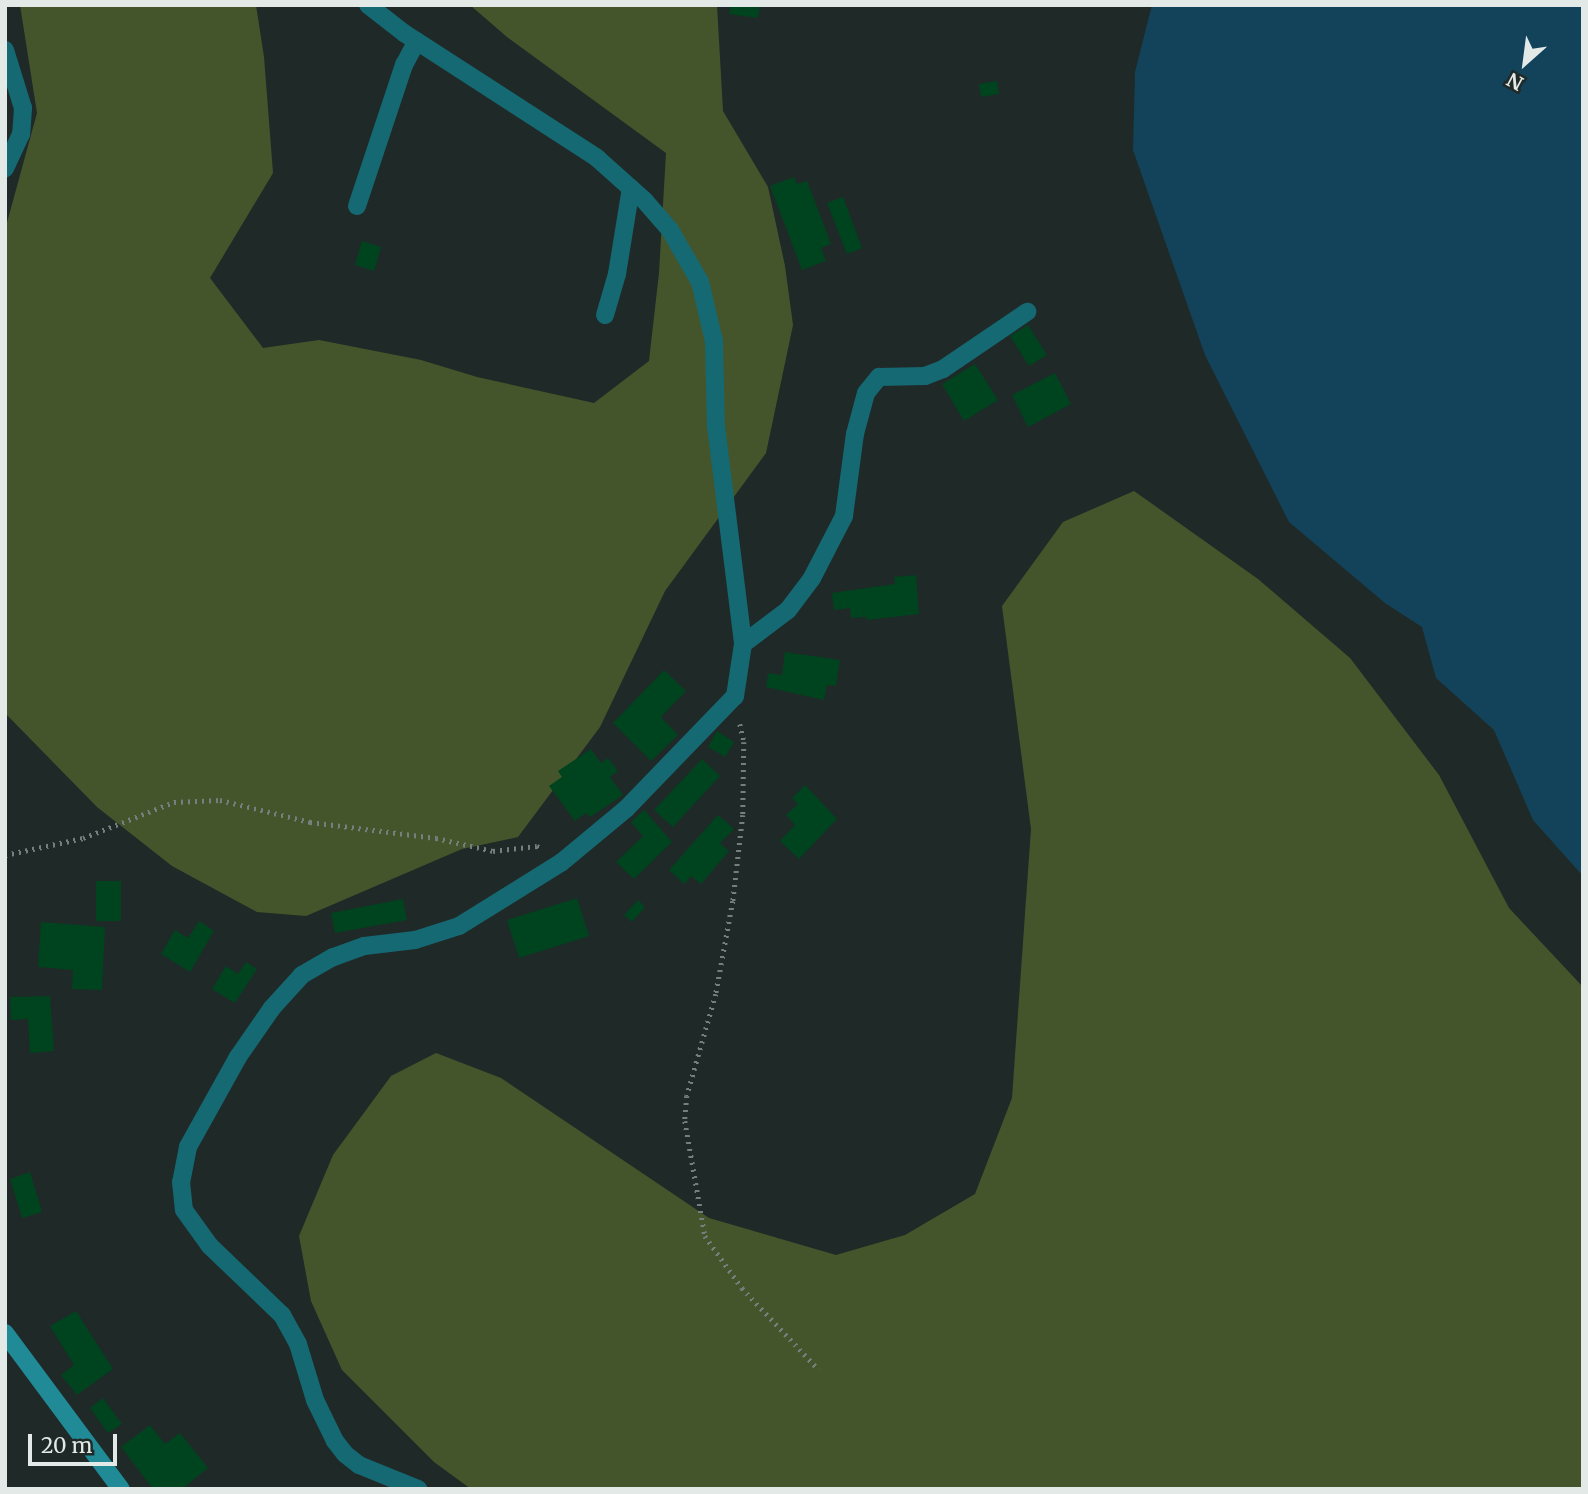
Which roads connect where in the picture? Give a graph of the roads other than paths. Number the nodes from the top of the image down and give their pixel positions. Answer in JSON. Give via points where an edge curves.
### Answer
{"nodes":[{"id":1,"x":368,"y":5,"type":"edge"},
{"id":2,"x":417,"y":41,"type":"junction"},
{"id":3,"x":5,"y":50,"type":"edge"},
{"id":4,"x":5,"y":168,"type":"edge"},
{"id":5,"x":631,"y":188,"type":"junction"},
{"id":6,"x":356,"y":206,"type":"dead end"},
{"id":7,"x":1027,"y":312,"type":"dead end"},
{"id":8,"x":605,"y":316,"type":"dead end"},
{"id":9,"x":743,"y":644,"type":"junction"},
{"id":10,"x":5,"y":1333,"type":"edge"},
{"id":11,"x":121,"y":1489,"type":"edge"},
{"id":12,"x":418,"y":1489,"type":"edge"}],
"edges":[{"from":1,"to":2,"type":"street"},
{"from":2,"to":5,"type":"street","via":[[597,158]]},
{"from":2,"to":6,"type":"street","via":[[404,65]]},
{"from":3,"to":4,"type":"street","via":[[23,108],[21,134]]},
{"from":5,"to":8,"type":"street"},
{"from":5,"to":9,"type":"street","via":[[670,230],[700,282],[714,341],[716,426]]},
{"from":7,"to":9,"type":"street","via":[[943,369],[925,376],[879,377],[866,393],[839,526],[812,578],[788,610]]},
{"from":9,"to":12,"type":"street","via":[[735,696],[627,808],[562,862],[459,926],[415,940],[364,946],[302,975],[238,1057],[197,1128],[183,1169],[184,1210],[192,1225],[282,1315],[298,1344],[314,1400],[345,1454],[359,1465]]},
{"from":10,"to":11,"type":"street"}]}
